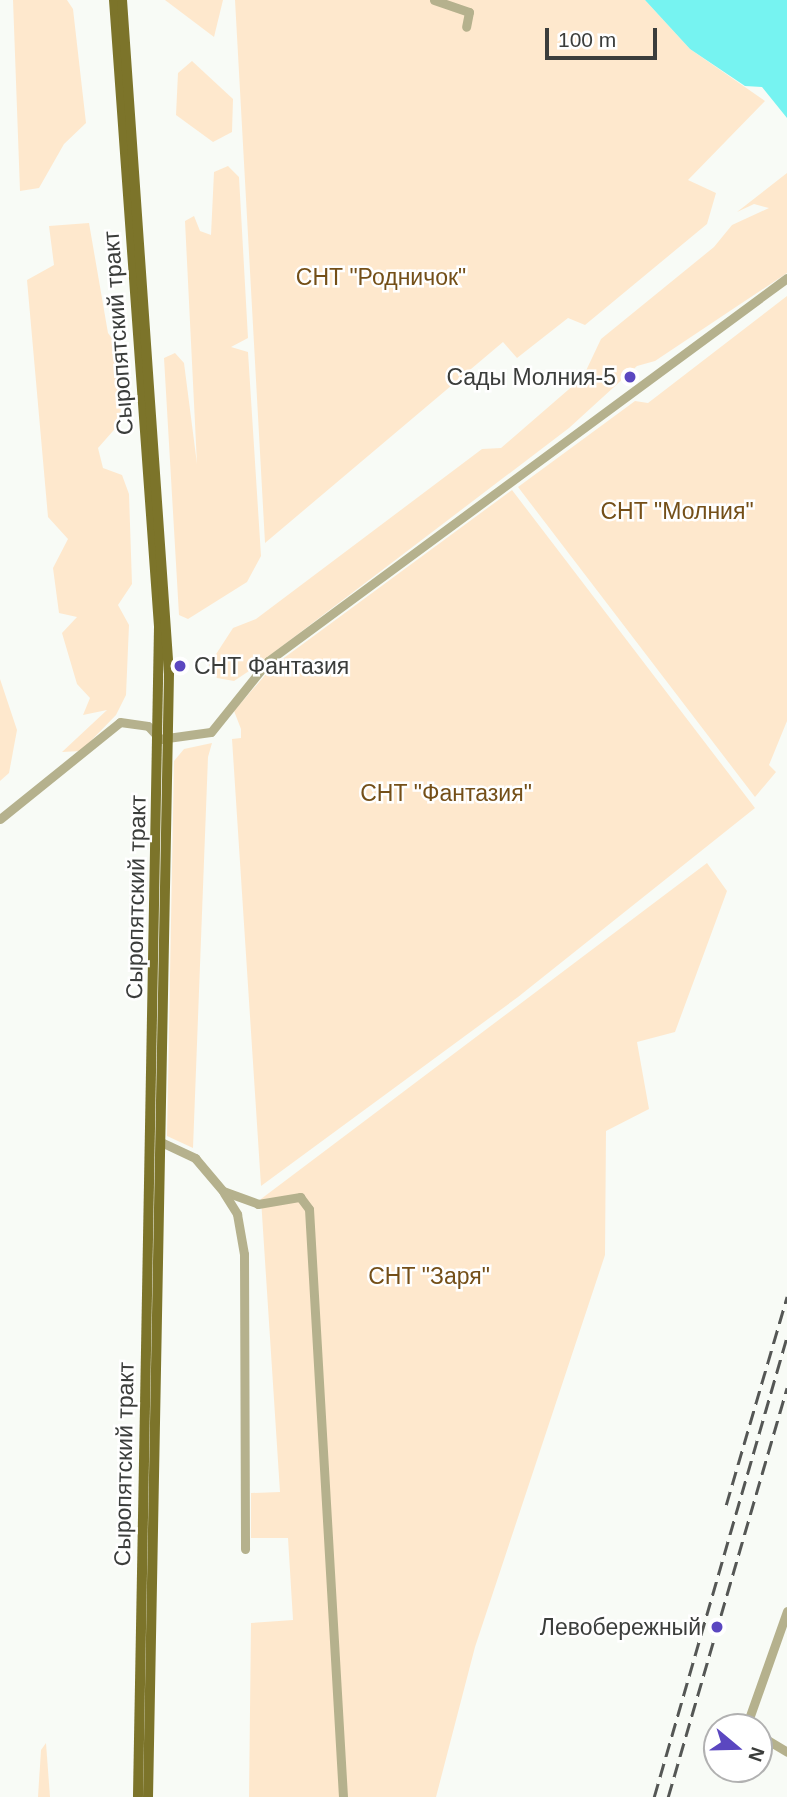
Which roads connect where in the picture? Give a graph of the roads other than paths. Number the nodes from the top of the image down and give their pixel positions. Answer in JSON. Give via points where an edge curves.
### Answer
{"nodes":[{"id":1,"x":114,"y":0,"type":"edge"},
{"id":2,"x":122,"y":0,"type":"edge"},
{"id":3,"x":434,"y":0,"type":"edge"},
{"id":4,"x":466,"y":27,"type":"dead end"},
{"id":5,"x":787,"y":278,"type":"edge"},
{"id":6,"x":164,"y":739,"type":"junction"},
{"id":7,"x":0,"y":819,"type":"edge"},
{"id":8,"x":161,"y":1142,"type":"junction"},
{"id":9,"x":223,"y":1191,"type":"junction"},
{"id":10,"x":245,"y":1549,"type":"dead end"},
{"id":11,"x":787,"y":1611,"type":"edge"},
{"id":12,"x":751,"y":1713,"type":"edge"},
{"id":13,"x":138,"y":1797,"type":"edge"},
{"id":14,"x":148,"y":1797,"type":"edge"},
{"id":15,"x":343,"y":1797,"type":"edge"}],
"edges":[{"from":1,"to":6,"type":"main road","name":"Сыропятский тракт"},
{"from":2,"to":6,"type":"main road","name":"Сыропятский тракт","via":[[168,626]]},
{"from":3,"to":4,"type":"street","via":[[469,12]]},
{"from":5,"to":6,"type":"street","via":[[268,662],[211,732]]},
{"from":6,"to":7,"type":"street","via":[[148,726],[120,722]]},
{"from":6,"to":8,"type":"main road","name":"Сыропятский тракт"},
{"from":6,"to":13,"type":"main road","name":"Сыропятский тракт"},
{"from":8,"to":9,"type":"street","via":[[195,1158]]},
{"from":8,"to":14,"type":"main road","name":"Сыропятский тракт"},
{"from":9,"to":10,"type":"street","via":[[237,1214],[244,1254]]},
{"from":9,"to":15,"type":"street","via":[[258,1204],[300,1197],[309,1209]]},
{"from":11,"to":12,"type":"street"}]}
